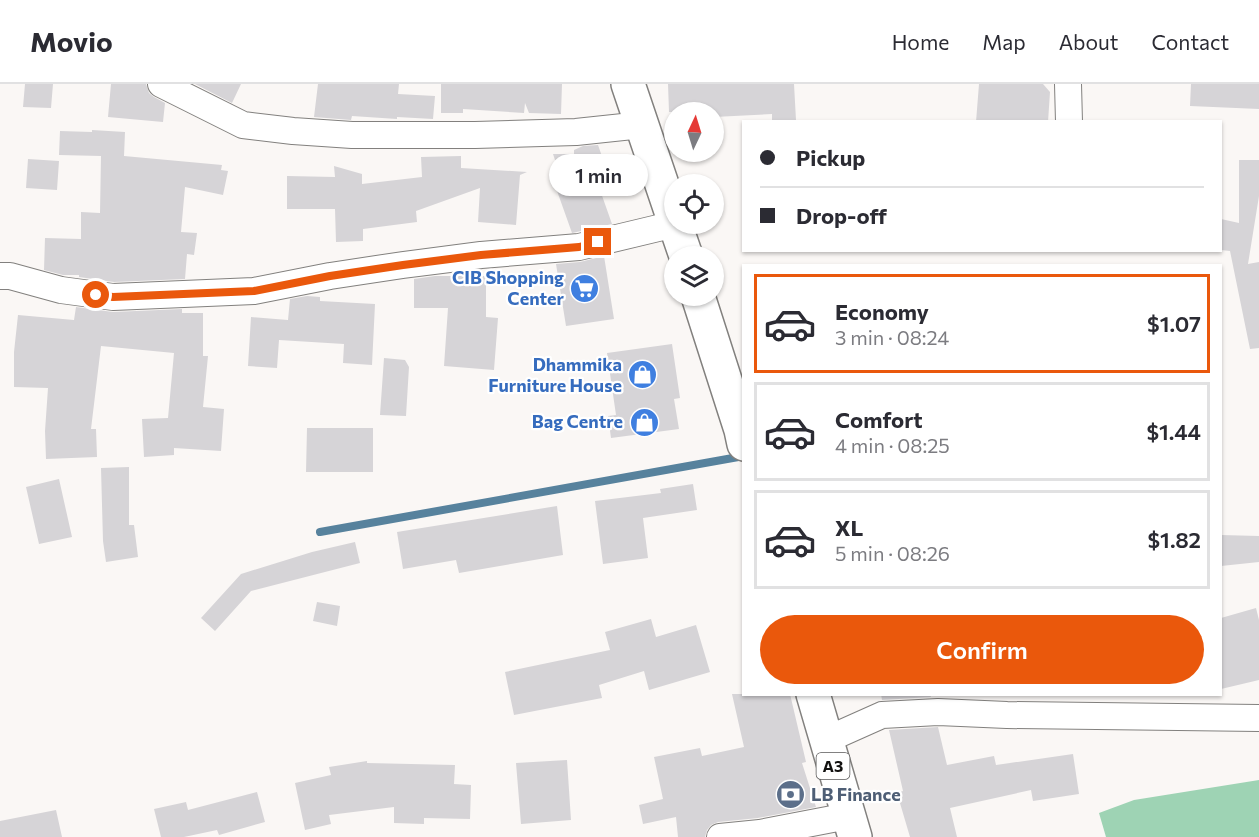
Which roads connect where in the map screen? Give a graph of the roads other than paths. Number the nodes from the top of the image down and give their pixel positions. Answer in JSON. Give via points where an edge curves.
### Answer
{"nodes":[{"id":1,"x":161,"y":84,"type":"edge"},
{"id":2,"x":628,"y":84,"type":"edge"},
{"id":3,"x":1068,"y":84,"type":"edge"},
{"id":4,"x":1069,"y":120,"type":"edge"},
{"id":5,"x":642,"y":125,"type":"junction"},
{"id":6,"x":664,"y":191,"type":"edge"},
{"id":7,"x":664,"y":227,"type":"edge"},
{"id":8,"x":0,"y":276,"type":"edge"},
{"id":9,"x":701,"y":306,"type":"edge"},
{"id":10,"x":742,"y":437,"type":"edge"},
{"id":11,"x":814,"y":696,"type":"edge"},
{"id":12,"x":1259,"y":718,"type":"edge"},
{"id":13,"x":826,"y":740,"type":"junction"},
{"id":14,"x":852,"y":826,"type":"edge"},
{"id":15,"x":720,"y":837,"type":"edge"}],
"edges":[{"from":1,"to":5,"type":"street","via":[[243,125],[293,131],[475,135],[576,132]]},
{"from":2,"to":5,"type":"highway"},
{"from":3,"to":4,"type":"street"},
{"from":5,"to":6,"type":"highway"},
{"from":7,"to":8,"type":"street","via":[[579,247],[403,265],[254,291],[113,297]]},
{"from":9,"to":10,"type":"highway"},
{"from":11,"to":13,"type":"highway","number":"A3"},
{"from":12,"to":13,"type":"street","via":[[938,712],[882,715]]},
{"from":13,"to":14,"type":"highway","number":"A3"},
{"from":14,"to":15,"type":"street"}]}
